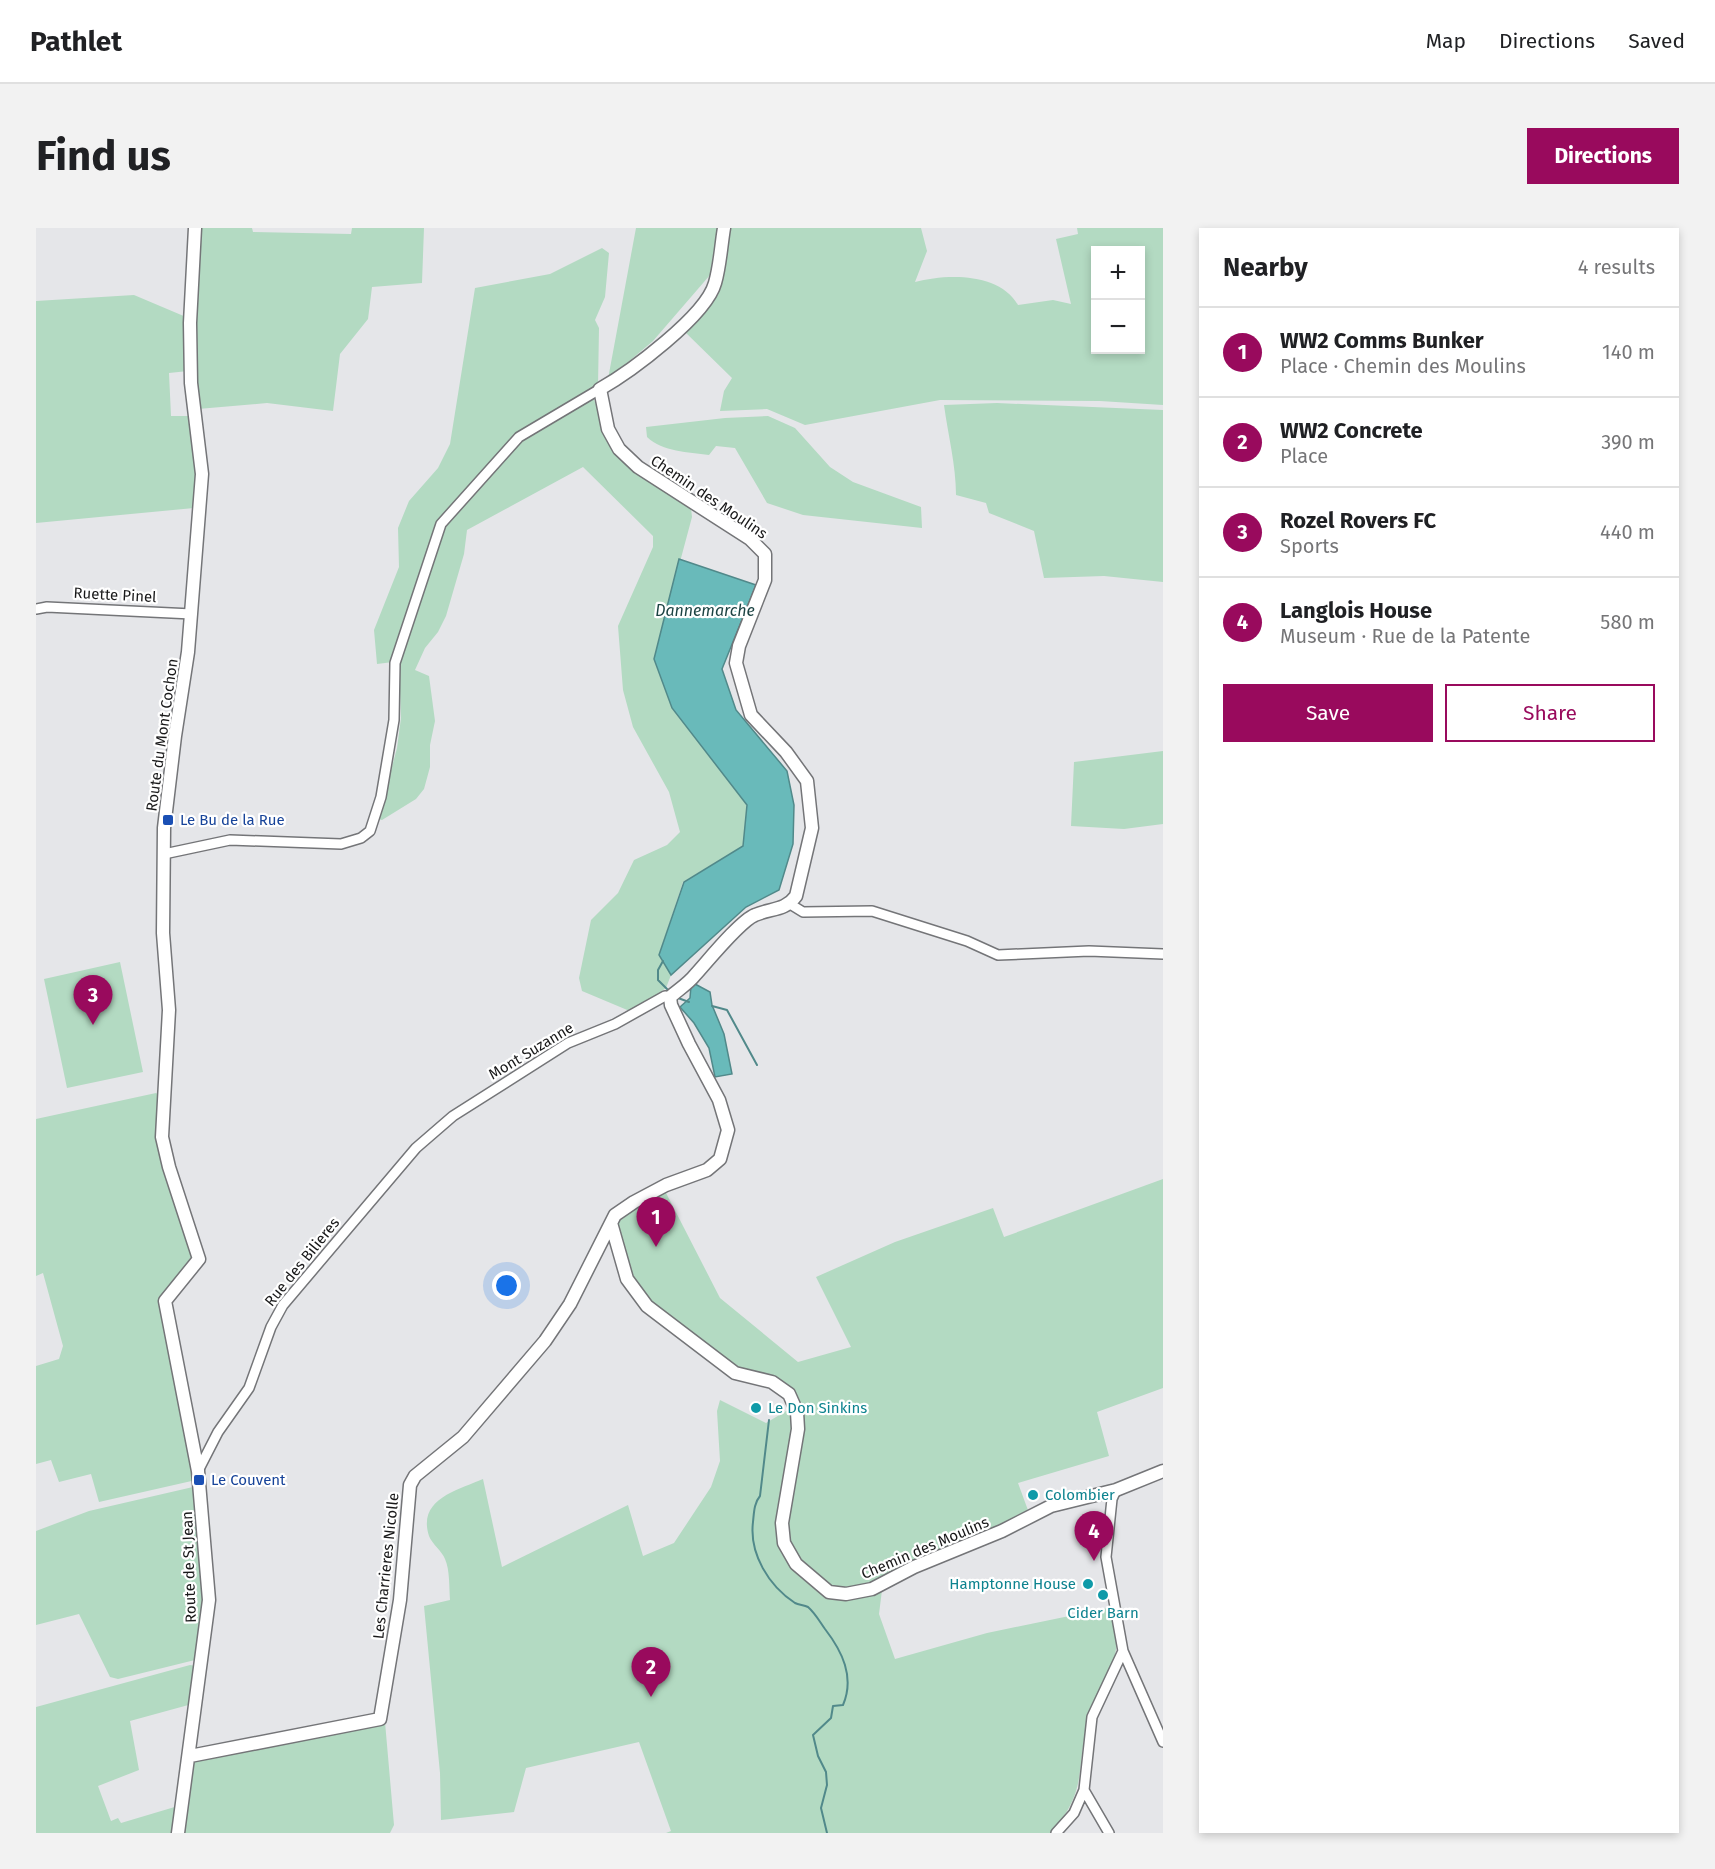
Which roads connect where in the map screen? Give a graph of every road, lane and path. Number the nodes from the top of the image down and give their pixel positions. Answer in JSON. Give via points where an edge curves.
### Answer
{"nodes":[{"id":1,"x":195,"y":228,"type":"edge"},
{"id":2,"x":724,"y":228,"type":"edge"},
{"id":3,"x":600,"y":389,"type":"junction"},
{"id":4,"x":36,"y":609,"type":"edge"},
{"id":5,"x":192,"y":614,"type":"junction"},
{"id":6,"x":164,"y":854,"type":"junction"},
{"id":7,"x":790,"y":904,"type":"junction"},
{"id":8,"x":1163,"y":954,"type":"edge"},
{"id":9,"x":670,"y":997,"type":"junction"},
{"id":10,"x":416,"y":1148,"type":"joint"},
{"id":11,"x":611,"y":1223,"type":"junction"},
{"id":12,"x":165,"y":1301,"type":"joint"},
{"id":13,"x":198,"y":1471,"type":"junction"},
{"id":14,"x":1163,"y":1471,"type":"edge"},
{"id":15,"x":1116,"y":1490,"type":"junction"},
{"id":16,"x":1123,"y":1651,"type":"junction"},
{"id":17,"x":1163,"y":1742,"type":"edge"},
{"id":18,"x":190,"y":1756,"type":"junction"},
{"id":19,"x":1084,"y":1790,"type":"junction"},
{"id":20,"x":178,"y":1833,"type":"edge"},
{"id":21,"x":1056,"y":1833,"type":"edge"},
{"id":22,"x":1109,"y":1833,"type":"edge"}],
"edges":[{"from":1,"to":5,"type":"street","name":"Route du Mont Cochon","via":[[191,384],[202,474]]},
{"from":2,"to":3,"type":"street","via":[[715,284],[707,300],[657,349]]},
{"from":3,"to":6,"type":"street","via":[[519,437],[441,524],[395,663],[394,720],[381,797],[370,831],[341,844],[230,840]]},
{"from":3,"to":7,"type":"street","name":"Chemin des Moulins","via":[[608,429],[619,449],[638,467],[750,539],[765,554],[765,580],[736,663],[751,715],[807,781],[812,828],[796,896]]},
{"from":4,"to":5,"type":"street","name":"Ruette Pinel"},
{"from":5,"to":6,"type":"street","name":"Route du Mont Cochon","via":[[174,736]]},
{"from":6,"to":12,"type":"street","name":"Route du Mont Cochon","via":[[163,933],[170,1010],[162,1137],[199,1259]]},
{"from":7,"to":8,"type":"street","via":[[803,912],[872,911],[967,941],[999,956],[1089,951]]},
{"from":7,"to":9,"type":"street","via":[[753,915],[694,978]]},
{"from":9,"to":10,"type":"street","name":"Mont Suzanne","via":[[568,1043],[453,1116]]},
{"from":9,"to":11,"type":"street","via":[[689,1044],[719,1100],[728,1130],[720,1159],[707,1170],[634,1202],[615,1215]]},
{"from":10,"to":13,"type":"street","name":"Rue des Bilieres","via":[[283,1305],[249,1388],[218,1432]]},
{"from":11,"to":15,"type":"street","name":"Chemin des Moulins","via":[[627,1279],[647,1306],[735,1374],[772,1382],[794,1402],[798,1429],[782,1524],[784,1543],[796,1564],[829,1592],[846,1594],[872,1589],[1051,1506]]},
{"from":11,"to":18,"type":"street","name":"Les Charrieres Nicolle","via":[[570,1305],[545,1341],[463,1437],[415,1476],[410,1485],[400,1600],[380,1719]]},
{"from":12,"to":13,"type":"street","name":"Route de St Jean"},
{"from":13,"to":18,"type":"street","name":"Route de St Jean","via":[[209,1600]]},
{"from":14,"to":15,"type":"street","name":"Chemin des Moulins"},
{"from":15,"to":16,"type":"street","via":[[1106,1557]]},
{"from":16,"to":17,"type":"street"},
{"from":16,"to":19,"type":"street","via":[[1092,1717]]},
{"from":18,"to":20,"type":"street","name":"Route de St Jean"},
{"from":19,"to":21,"type":"street","via":[[1074,1813]]},
{"from":19,"to":22,"type":"street"}]}
